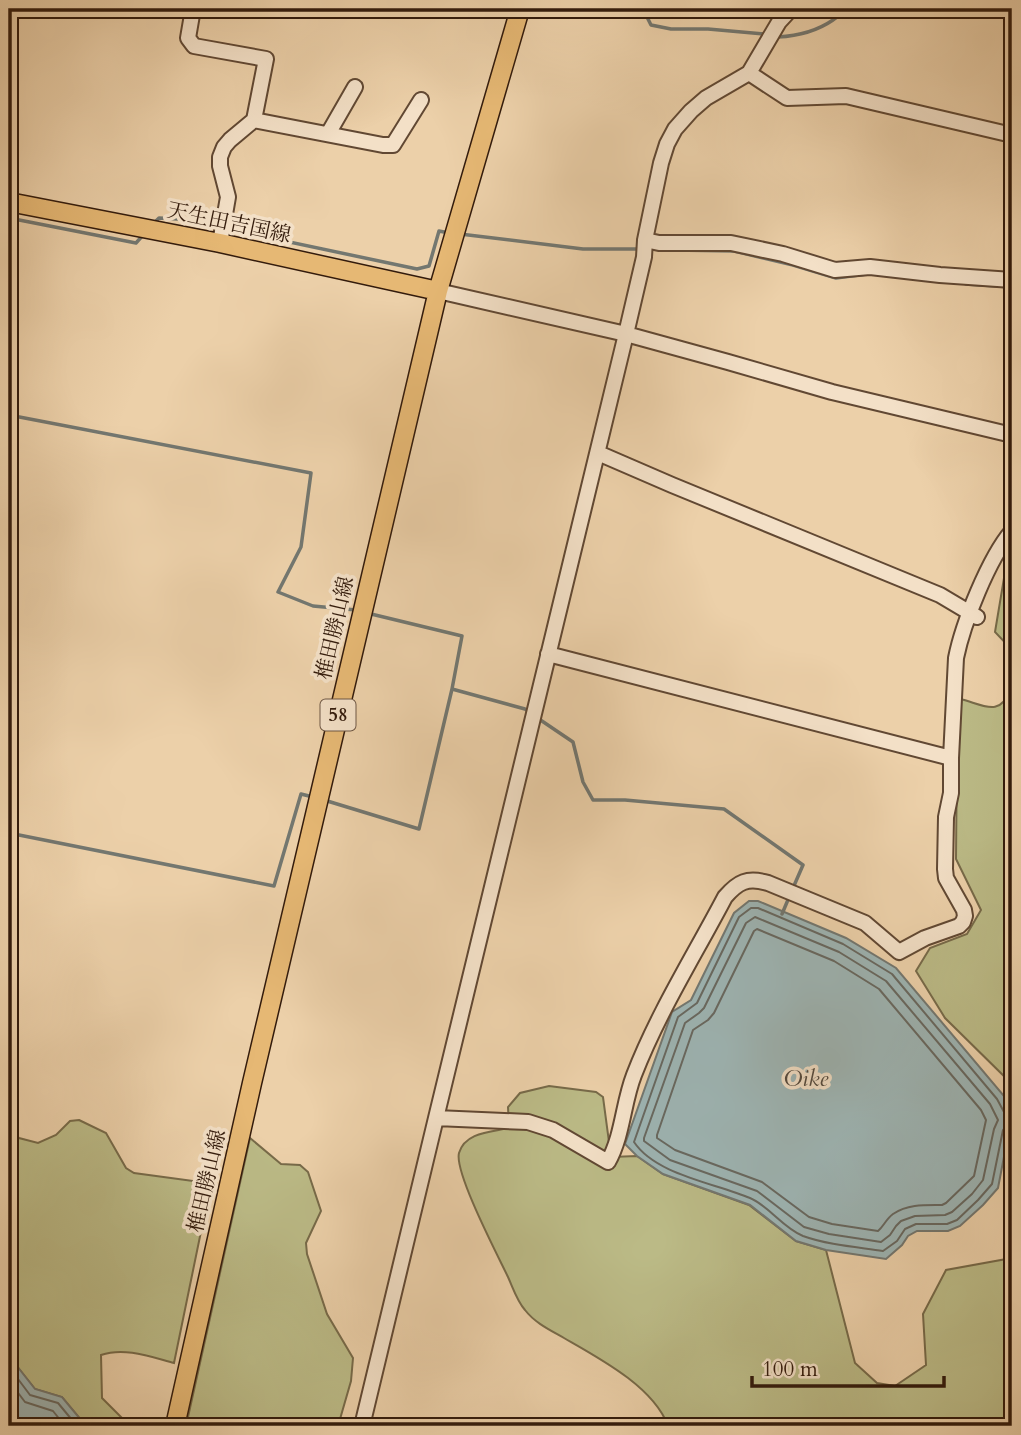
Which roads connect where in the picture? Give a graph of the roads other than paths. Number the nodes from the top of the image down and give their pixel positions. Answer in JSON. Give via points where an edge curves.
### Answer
{"nodes":[{"id":1,"x":193,"y":9,"type":"edge"},
{"id":2,"x":520,"y":9,"type":"edge"},
{"id":3,"x":791,"y":9,"type":"edge"},
{"id":4,"x":750,"y":73,"type":"junction"},
{"id":5,"x":355,"y":87,"type":"dead end"},
{"id":6,"x":421,"y":100,"type":"dead end"},
{"id":7,"x":254,"y":120,"type":"junction"},
{"id":8,"x":328,"y":134,"type":"junction"},
{"id":9,"x":1012,"y":135,"type":"edge"},
{"id":10,"x":9,"y":202,"type":"edge"},
{"id":11,"x":645,"y":240,"type":"junction"},
{"id":12,"x":220,"y":243,"type":"junction"},
{"id":13,"x":1012,"y":280,"type":"edge"},
{"id":14,"x":438,"y":291,"type":"junction"},
{"id":15,"x":626,"y":334,"type":"junction"},
{"id":16,"x":1012,"y":435,"type":"edge"},
{"id":17,"x":598,"y":453,"type":"junction"},
{"id":18,"x":1012,"y":531,"type":"edge"},
{"id":19,"x":973,"y":615,"type":"junction"},
{"id":20,"x":548,"y":654,"type":"junction"},
{"id":21,"x":951,"y":758,"type":"junction"},
{"id":22,"x":436,"y":1118,"type":"junction"},
{"id":23,"x":176,"y":1426,"type":"edge"},
{"id":24,"x":362,"y":1426,"type":"edge"}],
"edges":[{"from":1,"to":7,"type":"street","via":[[188,38],[194,46],[266,59]]},
{"from":2,"to":14,"type":"main road","name":"椎田勝山線","number":"58"},
{"from":3,"to":4,"type":"street"},
{"from":4,"to":9,"type":"street","via":[[787,98],[846,96]]},
{"from":4,"to":11,"type":"street","via":[[706,98],[675,129],[661,163]]},
{"from":5,"to":8,"type":"street"},
{"from":6,"to":8,"type":"street","via":[[393,145]]},
{"from":7,"to":8,"type":"street"},
{"from":7,"to":12,"type":"street","via":[[230,140],[220,157],[228,197]]},
{"from":10,"to":12,"type":"main road","name":"天生田吉国線"},
{"from":11,"to":13,"type":"street","via":[[732,243],[835,270],[870,267]]},
{"from":11,"to":15,"type":"street"},
{"from":12,"to":14,"type":"main road","name":"天生田吉国線"},
{"from":14,"to":15,"type":"street"},
{"from":14,"to":23,"type":"main road","name":"椎田勝山線","number":"58"},
{"from":15,"to":16,"type":"street","via":[[832,392]]},
{"from":15,"to":17,"type":"street"},
{"from":17,"to":19,"type":"street","via":[[940,595]]},
{"from":17,"to":20,"type":"street"},
{"from":18,"to":19,"type":"street"},
{"from":19,"to":21,"type":"street","via":[[956,658]]},
{"from":20,"to":21,"type":"street"},
{"from":20,"to":22,"type":"street"},
{"from":21,"to":22,"type":"street","via":[[945,869],[964,910],[959,926],[899,951],[865,923],[768,883],[746,881],[725,897],[645,1049],[625,1102],[617,1146],[608,1162],[553,1130],[528,1122]]},
{"from":22,"to":24,"type":"street"}]}
